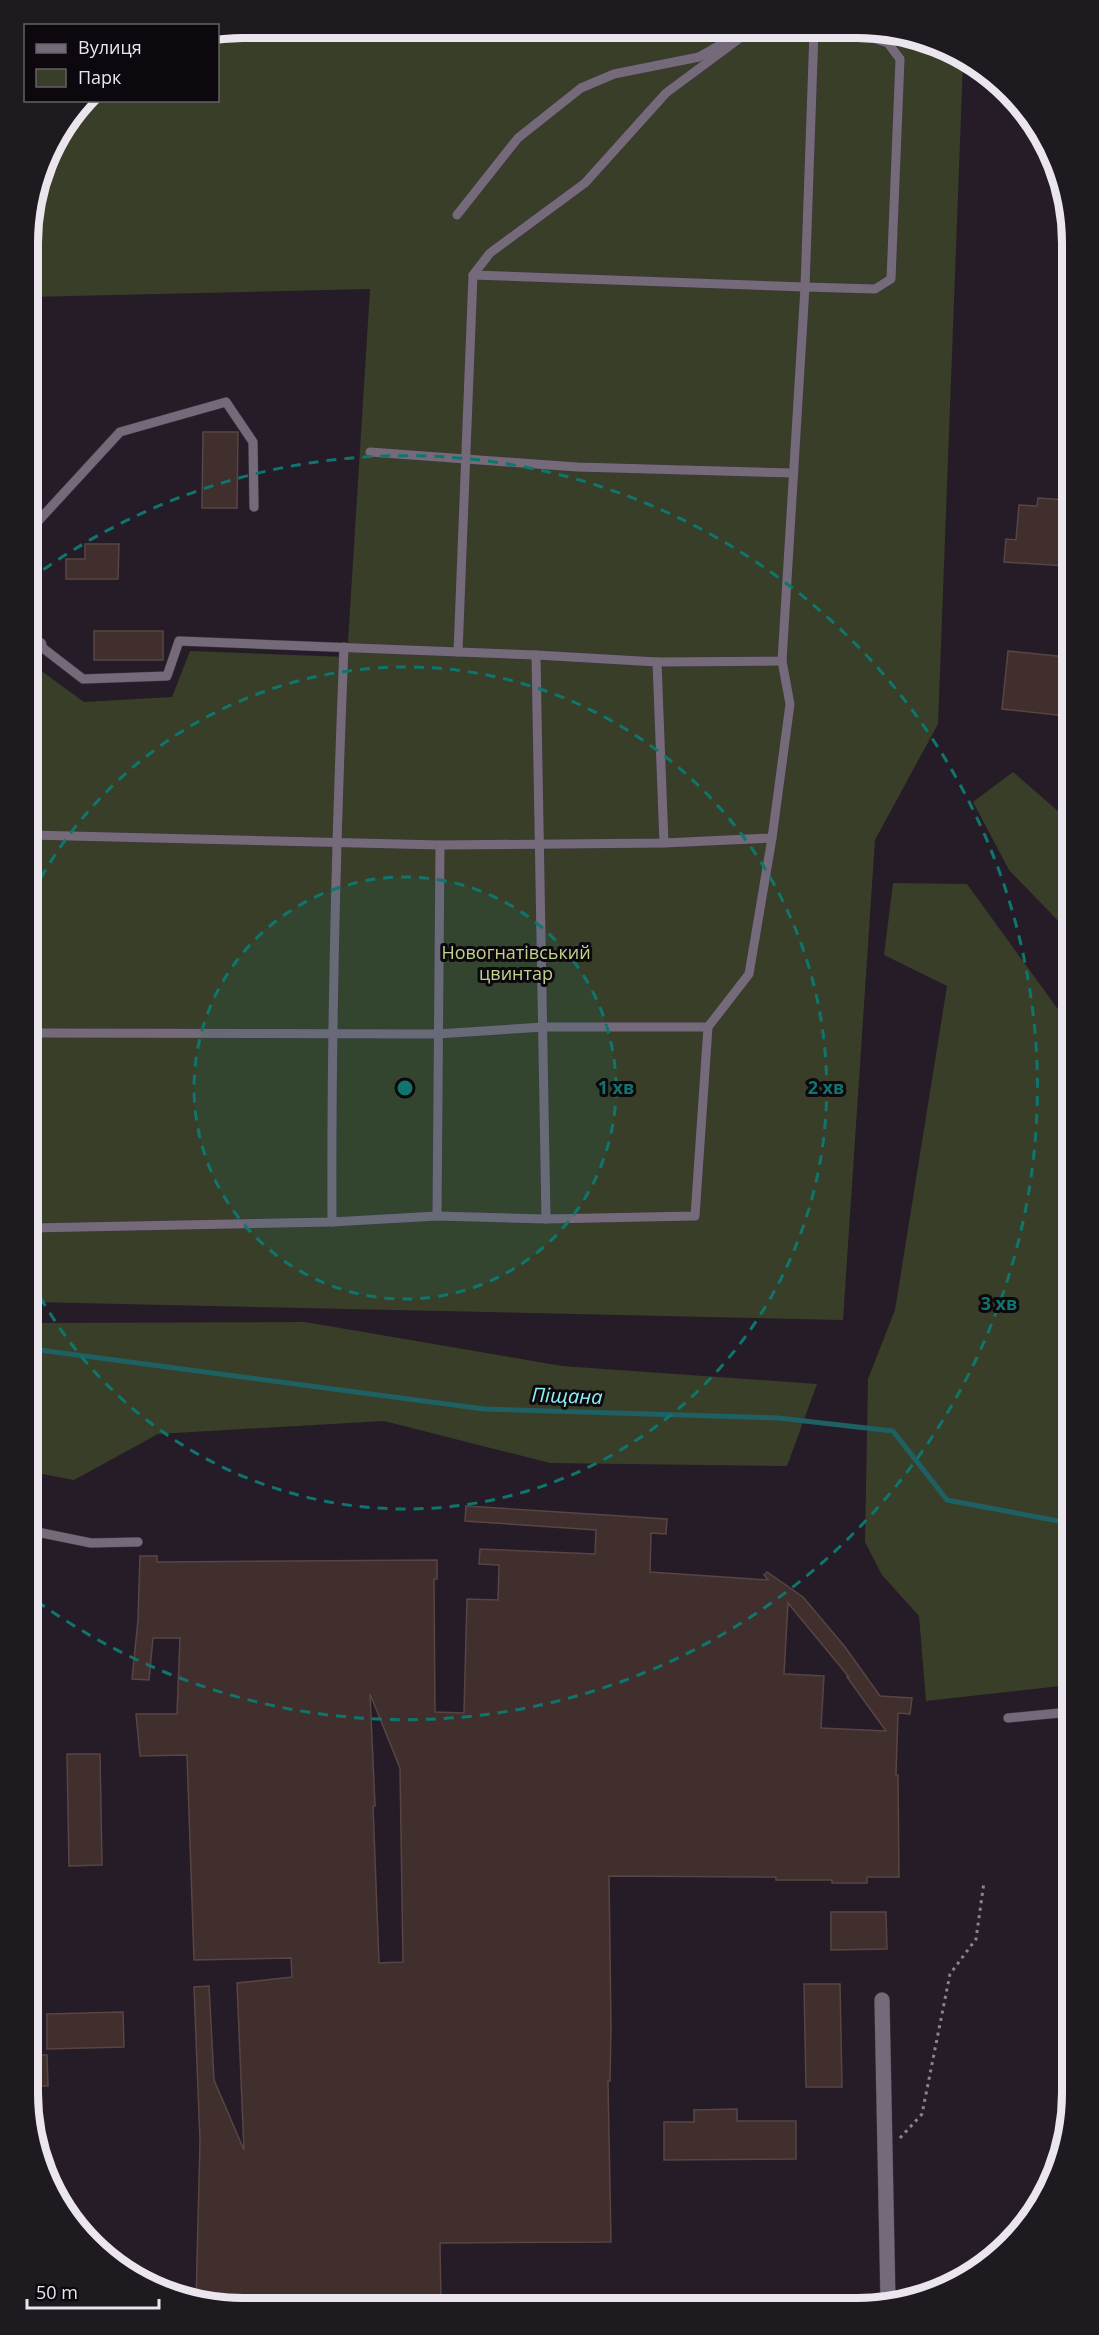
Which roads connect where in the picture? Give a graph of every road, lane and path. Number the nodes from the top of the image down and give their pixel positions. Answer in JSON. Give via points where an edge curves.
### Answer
{"nodes":[{"id":1,"x":734,"y":38,"type":"edge"},
{"id":2,"x":738,"y":38,"type":"edge"},
{"id":3,"x":814,"y":38,"type":"edge"},
{"id":4,"x":874,"y":39,"type":"edge"},
{"id":5,"x":457,"y":215,"type":"dead end"},
{"id":6,"x":473,"y":275,"type":"junction"},
{"id":7,"x":805,"y":287,"type":"junction"},
{"id":8,"x":370,"y":452,"type":"dead end"},
{"id":9,"x":466,"y":460,"type":"junction"},
{"id":10,"x":793,"y":473,"type":"junction"},
{"id":11,"x":254,"y":507,"type":"dead end"},
{"id":12,"x":38,"y":521,"type":"edge"},
{"id":13,"x":344,"y":647,"type":"junction"},
{"id":14,"x":38,"y":648,"type":"edge"},
{"id":15,"x":458,"y":652,"type":"junction"},
{"id":16,"x":536,"y":655,"type":"junction"},
{"id":17,"x":782,"y":661,"type":"junction"},
{"id":18,"x":657,"y":662,"type":"junction"},
{"id":19,"x":38,"y":835,"type":"edge"},
{"id":20,"x":772,"y":838,"type":"junction"},
{"id":21,"x":336,"y":842,"type":"junction"},
{"id":22,"x":538,"y":843,"type":"junction"},
{"id":23,"x":664,"y":843,"type":"junction"},
{"id":24,"x":440,"y":845,"type":"junction"},
{"id":25,"x":544,"y":1027,"type":"junction"},
{"id":26,"x":708,"y":1027,"type":"junction"},
{"id":27,"x":38,"y":1033,"type":"edge"},
{"id":28,"x":331,"y":1034,"type":"junction"},
{"id":29,"x":437,"y":1034,"type":"junction"},
{"id":30,"x":437,"y":1216,"type":"junction"},
{"id":31,"x":546,"y":1219,"type":"junction"},
{"id":32,"x":332,"y":1222,"type":"junction"},
{"id":33,"x":38,"y":1228,"type":"edge"},
{"id":34,"x":38,"y":1532,"type":"edge"},
{"id":35,"x":138,"y":1542,"type":"dead end"},
{"id":36,"x":1061,"y":1713,"type":"edge"},
{"id":37,"x":1008,"y":1718,"type":"dead end"},
{"id":38,"x":984,"y":1882,"type":"dead end"},
{"id":39,"x":882,"y":2000,"type":"dead end"},
{"id":40,"x":885,"y":2155,"type":"junction"},
{"id":41,"x":888,"y":2295,"type":"edge"}],
"edges":[{"from":1,"to":5,"type":"lane","via":[[699,57],[614,74],[581,88],[518,138]]},
{"from":2,"to":6,"type":"lane","via":[[666,93],[585,183],[490,252]]},
{"from":3,"to":7,"type":"lane"},
{"from":4,"to":7,"type":"lane","via":[[888,43],[900,59],[891,279],[875,289]]},
{"from":6,"to":7,"type":"lane"},
{"from":6,"to":9,"type":"lane"},
{"from":7,"to":10,"type":"lane"},
{"from":8,"to":9,"type":"lane"},
{"from":9,"to":10,"type":"lane"},
{"from":9,"to":15,"type":"lane"},
{"from":10,"to":17,"type":"lane"},
{"from":11,"to":12,"type":"lane","via":[[253,442],[226,402],[120,432]]},
{"from":13,"to":14,"type":"lane","via":[[179,641],[167,676],[83,679]]},
{"from":13,"to":15,"type":"lane"},
{"from":13,"to":21,"type":"lane"},
{"from":15,"to":16,"type":"lane"},
{"from":16,"to":18,"type":"lane"},
{"from":16,"to":22,"type":"lane"},
{"from":17,"to":18,"type":"lane"},
{"from":17,"to":20,"type":"lane","via":[[790,704]]},
{"from":18,"to":23,"type":"lane"},
{"from":19,"to":21,"type":"lane"},
{"from":20,"to":23,"type":"lane"},
{"from":20,"to":26,"type":"lane","via":[[749,974]]},
{"from":21,"to":24,"type":"lane"},
{"from":21,"to":28,"type":"lane"},
{"from":22,"to":23,"type":"lane"},
{"from":22,"to":24,"type":"lane"},
{"from":22,"to":25,"type":"lane"},
{"from":24,"to":29,"type":"lane"},
{"from":25,"to":26,"type":"lane"},
{"from":25,"to":29,"type":"lane"},
{"from":25,"to":31,"type":"lane"},
{"from":26,"to":31,"type":"lane","via":[[695,1216]]},
{"from":27,"to":28,"type":"lane"},
{"from":28,"to":29,"type":"lane"},
{"from":28,"to":32,"type":"lane"},
{"from":29,"to":30,"type":"lane"},
{"from":30,"to":31,"type":"lane"},
{"from":30,"to":32,"type":"lane"},
{"from":32,"to":33,"type":"lane"},
{"from":34,"to":35,"type":"lane","via":[[91,1543]]},
{"from":36,"to":37,"type":"lane"},
{"from":38,"to":40,"type":"path","via":[[976,1939],[950,1974],[922,2114]]},
{"from":39,"to":40,"type":"street"},
{"from":40,"to":41,"type":"street"}]}
